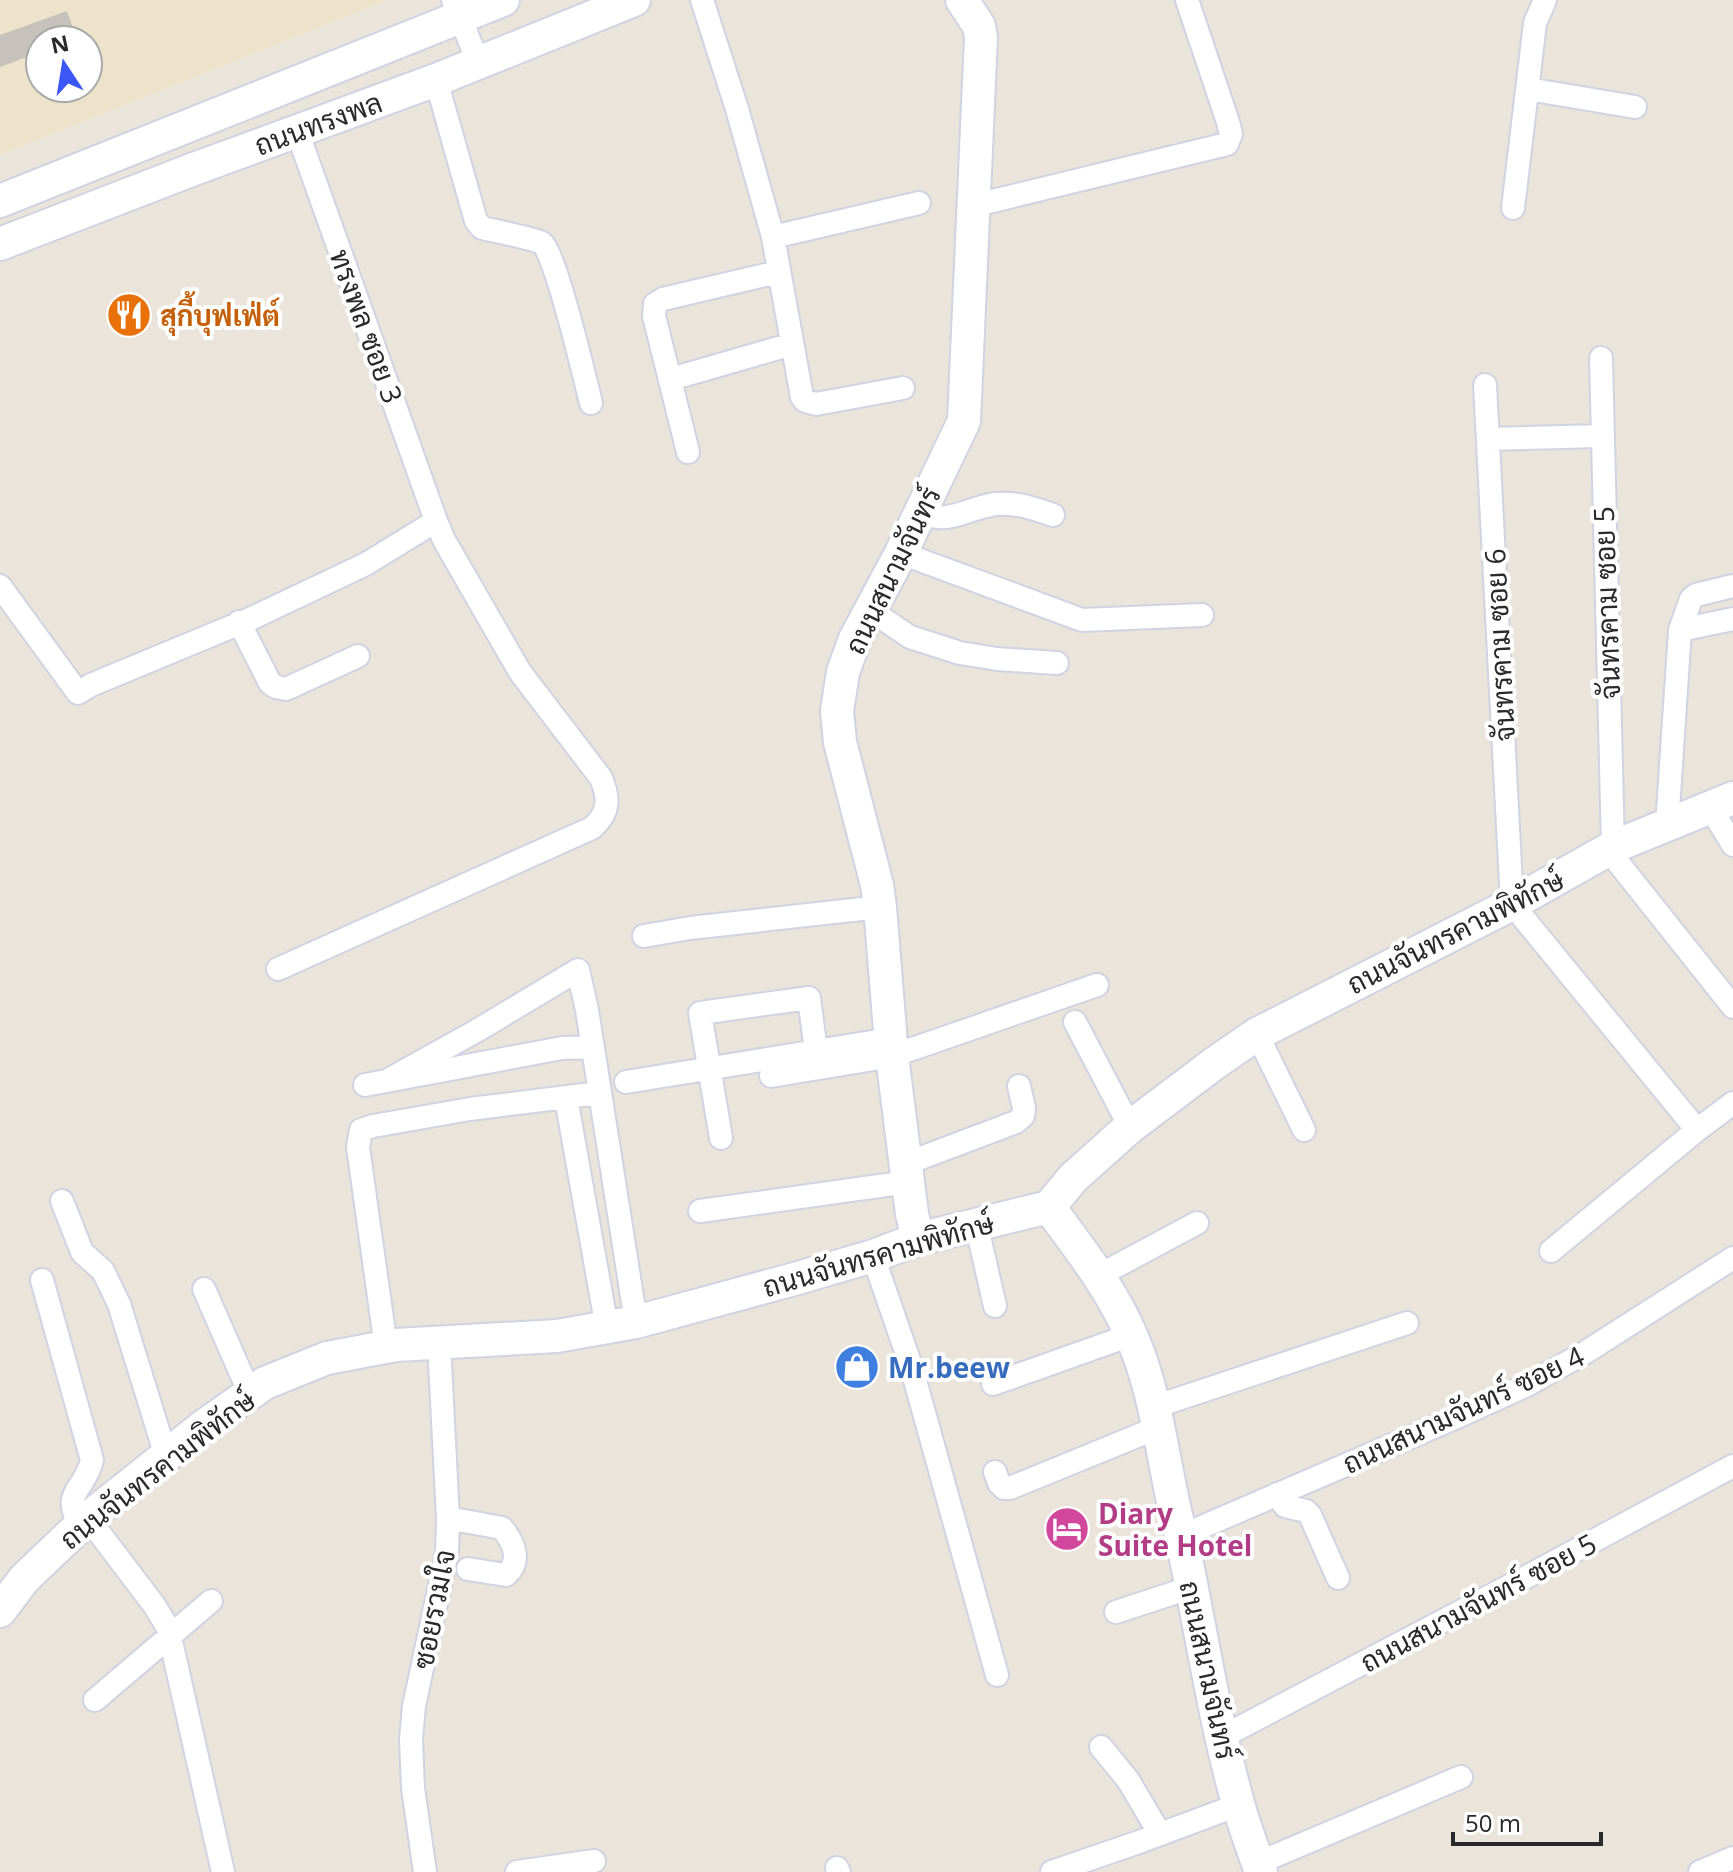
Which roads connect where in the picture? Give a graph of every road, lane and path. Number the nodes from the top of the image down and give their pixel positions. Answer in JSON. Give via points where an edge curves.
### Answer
{"nodes":[{"id":1,"x":634,"y":0,"type":"edge"},
{"id":2,"x":702,"y":0,"type":"edge"},
{"id":3,"x":962,"y":0,"type":"edge"},
{"id":4,"x":1187,"y":0,"type":"edge"},
{"id":5,"x":1545,"y":0,"type":"edge"},
{"id":6,"x":477,"y":5,"type":"edge"},
{"id":7,"x":478,"y":62,"type":"junction"},
{"id":8,"x":436,"y":80,"type":"junction"},
{"id":9,"x":1528,"y":89,"type":"junction"},
{"id":10,"x":1635,"y":107,"type":"dead end"},
{"id":11,"x":297,"y":131,"type":"junction"},
{"id":12,"x":0,"y":201,"type":"edge"},
{"id":13,"x":919,"y":203,"type":"dead end"},
{"id":14,"x":972,"y":206,"type":"junction"},
{"id":15,"x":1513,"y":208,"type":"dead end"},
{"id":16,"x":773,"y":237,"type":"junction"},
{"id":17,"x":0,"y":244,"type":"edge"},
{"id":18,"x":778,"y":272,"type":"junction"},
{"id":19,"x":792,"y":344,"type":"junction"},
{"id":20,"x":1601,"y":358,"type":"dead end"},
{"id":21,"x":671,"y":379,"type":"junction"},
{"id":22,"x":1485,"y":385,"type":"dead end"},
{"id":23,"x":903,"y":388,"type":"dead end"},
{"id":24,"x":591,"y":403,"type":"dead end"},
{"id":25,"x":1601,"y":436,"type":"junction"},
{"id":26,"x":1488,"y":439,"type":"junction"},
{"id":27,"x":688,"y":452,"type":"dead end"},
{"id":28,"x":920,"y":513,"type":"junction"},
{"id":29,"x":1053,"y":515,"type":"dead end"},
{"id":30,"x":436,"y":521,"type":"junction"},
{"id":31,"x":901,"y":553,"type":"junction"},
{"id":32,"x":0,"y":586,"type":"edge"},
{"id":33,"x":1733,"y":586,"type":"edge"},
{"id":34,"x":870,"y":610,"type":"junction"},
{"id":35,"x":1202,"y":615,"type":"dead end"},
{"id":36,"x":1733,"y":619,"type":"edge"},
{"id":37,"x":239,"y":622,"type":"junction"},
{"id":38,"x":1680,"y":630,"type":"junction"},
{"id":39,"x":358,"y":656,"type":"dead end"},
{"id":40,"x":1057,"y":663,"type":"dead end"},
{"id":41,"x":1721,"y":802,"type":"edge"},
{"id":42,"x":1667,"y":825,"type":"junction"},
{"id":43,"x":1733,"y":845,"type":"edge"},
{"id":44,"x":1610,"y":849,"type":"junction"},
{"id":45,"x":1512,"y":904,"type":"junction"},
{"id":46,"x":880,"y":907,"type":"junction"},
{"id":47,"x":644,"y":936,"type":"dead end"},
{"id":48,"x":278,"y":969,"type":"dead end"},
{"id":49,"x":1097,"y":985,"type":"dead end"},
{"id":50,"x":1733,"y":1007,"type":"edge"},
{"id":51,"x":1075,"y":1022,"type":"dead end"},
{"id":52,"x":1257,"y":1034,"type":"junction"},
{"id":53,"x":593,"y":1047,"type":"junction"},
{"id":54,"x":891,"y":1047,"type":"junction"},
{"id":55,"x":816,"y":1051,"type":"junction"},
{"id":56,"x":710,"y":1068,"type":"junction"},
{"id":57,"x":771,"y":1076,"type":"dead end"},
{"id":58,"x":388,"y":1080,"type":"junction"},
{"id":59,"x":626,"y":1082,"type":"dead end"},
{"id":60,"x":365,"y":1085,"type":"dead end"},
{"id":61,"x":1019,"y":1086,"type":"dead end"},
{"id":62,"x":599,"y":1093,"type":"junction"},
{"id":63,"x":566,"y":1098,"type":"junction"},
{"id":64,"x":1733,"y":1103,"type":"edge"},
{"id":65,"x":1130,"y":1127,"type":"junction"},
{"id":66,"x":1304,"y":1130,"type":"dead end"},
{"id":67,"x":1697,"y":1130,"type":"junction"},
{"id":68,"x":721,"y":1138,"type":"dead end"},
{"id":69,"x":906,"y":1173,"type":"junction"},
{"id":70,"x":62,"y":1201,"type":"dead end"},
{"id":71,"x":1049,"y":1207,"type":"junction"},
{"id":72,"x":700,"y":1211,"type":"dead end"},
{"id":73,"x":976,"y":1223,"type":"junction"},
{"id":74,"x":1197,"y":1223,"type":"dead end"},
{"id":75,"x":918,"y":1239,"type":"junction"},
{"id":76,"x":1551,"y":1251,"type":"dead end"},
{"id":77,"x":873,"y":1256,"type":"junction"},
{"id":78,"x":1733,"y":1258,"type":"edge"},
{"id":79,"x":1098,"y":1276,"type":"junction"},
{"id":80,"x":42,"y":1280,"type":"dead end"},
{"id":81,"x":204,"y":1289,"type":"dead end"},
{"id":82,"x":995,"y":1306,"type":"dead end"},
{"id":83,"x":1407,"y":1323,"type":"dead end"},
{"id":84,"x":622,"y":1325,"type":"junction"},
{"id":85,"x":1131,"y":1335,"type":"junction"},
{"id":86,"x":439,"y":1344,"type":"junction"},
{"id":87,"x":386,"y":1347,"type":"junction"},
{"id":88,"x":993,"y":1384,"type":"dead end"},
{"id":89,"x":250,"y":1394,"type":"junction"},
{"id":90,"x":1157,"y":1417,"type":"junction"},
{"id":91,"x":166,"y":1456,"type":"junction"},
{"id":92,"x":1733,"y":1466,"type":"edge"},
{"id":93,"x":995,"y":1472,"type":"dead end"},
{"id":94,"x":1277,"y":1494,"type":"junction"},
{"id":95,"x":448,"y":1518,"type":"junction"},
{"id":96,"x":84,"y":1522,"type":"junction"},
{"id":97,"x":1181,"y":1536,"type":"junction"},
{"id":98,"x":468,"y":1569,"type":"dead end"},
{"id":99,"x":1338,"y":1578,"type":"dead end"},
{"id":100,"x":1192,"y":1587,"type":"junction"},
{"id":101,"x":211,"y":1601,"type":"dead end"},
{"id":102,"x":0,"y":1611,"type":"edge"},
{"id":103,"x":1116,"y":1612,"type":"dead end"},
{"id":104,"x":171,"y":1636,"type":"junction"},
{"id":105,"x":997,"y":1675,"type":"dead end"},
{"id":106,"x":95,"y":1700,"type":"dead end"},
{"id":107,"x":1222,"y":1737,"type":"junction"},
{"id":108,"x":1101,"y":1747,"type":"dead end"},
{"id":109,"x":1461,"y":1777,"type":"dead end"},
{"id":110,"x":1238,"y":1805,"type":"junction"},
{"id":111,"x":1160,"y":1834,"type":"junction"},
{"id":112,"x":1733,"y":1858,"type":"edge"},
{"id":113,"x":594,"y":1861,"type":"dead end"},
{"id":114,"x":1260,"y":1868,"type":"edge"},
{"id":115,"x":554,"y":1869,"type":"edge"},
{"id":116,"x":223,"y":1872,"type":"edge"},
{"id":117,"x":425,"y":1872,"type":"edge"},
{"id":118,"x":517,"y":1872,"type":"edge"},
{"id":119,"x":1052,"y":1872,"type":"edge"},
{"id":120,"x":1700,"y":1872,"type":"edge"}],
"edges":[{"from":1,"to":7,"type":"street","name":"ถนนทรงพล"},
{"from":2,"to":16,"type":"street"},
{"from":3,"to":14,"type":"street","name":"ถนนสนามจันทร์","via":[[981,37]]},
{"from":4,"to":14,"type":"street","via":[[1228,122],[1227,144]]},
{"from":5,"to":9,"type":"street","via":[[1535,23]]},
{"from":6,"to":7,"type":"street"},
{"from":6,"to":12,"type":"street","name":"ถนนทรงพล"},
{"from":7,"to":8,"type":"street","name":"ถนนทรงพล"},
{"from":8,"to":11,"type":"street","name":"ถนนทรงพล"},
{"from":8,"to":24,"type":"street","via":[[476,221],[482,228],[539,242],[547,249]]},
{"from":9,"to":10,"type":"street"},
{"from":9,"to":15,"type":"street"},
{"from":11,"to":17,"type":"street","name":"ถนนทรงพล"},
{"from":11,"to":30,"type":"street","name":"ทรงพล ซอย 3"},
{"from":13,"to":16,"type":"street"},
{"from":14,"to":28,"type":"street","name":"ถนนสนามจันทร์","via":[[964,421]]},
{"from":16,"to":18,"type":"street"},
{"from":18,"to":19,"type":"street"},
{"from":18,"to":21,"type":"street","via":[[659,301],[654,316]]},
{"from":19,"to":21,"type":"street"},
{"from":19,"to":23,"type":"street","via":[[805,401],[816,404]]},
{"from":20,"to":25,"type":"street","name":"จันทรคาม ซอย 5"},
{"from":21,"to":27,"type":"street"},
{"from":22,"to":26,"type":"street","name":"จันทรคาม ซอย 6"},
{"from":25,"to":26,"type":"street"},
{"from":25,"to":44,"type":"street","name":"จันทรคาม ซอย 5"},
{"from":26,"to":45,"type":"street","name":"จันทรคาม ซอย 6"},
{"from":28,"to":29,"type":"street","via":[[946,518],[1012,504]]},
{"from":28,"to":31,"type":"street","name":"ถนนสนามจันทร์"},
{"from":30,"to":37,"type":"street","via":[[366,564]]},
{"from":30,"to":48,"type":"street","name":"ทรงพล ซอย 3","via":[[520,672],[601,778],[607,806],[592,828]]},
{"from":31,"to":34,"type":"street","name":"ถนนสนามจันทร์"},
{"from":31,"to":35,"type":"street","via":[[1082,620]]},
{"from":32,"to":37,"type":"street","via":[[78,693]]},
{"from":33,"to":38,"type":"street","via":[[1691,599]]},
{"from":34,"to":40,"type":"street","via":[[910,637],[960,653]]},
{"from":34,"to":46,"type":"street","name":"ถนนสนามจันทร์","via":[[843,672],[837,711]]},
{"from":36,"to":38,"type":"street"},
{"from":37,"to":39,"type":"street","via":[[276,687],[286,689]]},
{"from":38,"to":42,"type":"street"},
{"from":41,"to":42,"type":"street","name":"ถนนจันทรคามพิทักษ์"},
{"from":41,"to":43,"type":"street"},
{"from":42,"to":44,"type":"street","name":"ถนนจันทรคามพิทักษ์"},
{"from":44,"to":45,"type":"street","name":"ถนนจันทรคามพิทักษ์"},
{"from":44,"to":50,"type":"street"},
{"from":45,"to":52,"type":"street","name":"ถนนจันทรคามพิทักษ์"},
{"from":45,"to":67,"type":"street"},
{"from":46,"to":47,"type":"street"},
{"from":46,"to":54,"type":"street","name":"ถนนสนามจันทร์"},
{"from":49,"to":54,"type":"street"},
{"from":51,"to":65,"type":"street"},
{"from":52,"to":65,"type":"street","name":"ถนนจันทรคามพิทักษ์"},
{"from":52,"to":66,"type":"street"},
{"from":53,"to":58,"type":"street"},
{"from":53,"to":58,"type":"street","via":[[578,970]]},
{"from":53,"to":62,"type":"street"},
{"from":54,"to":55,"type":"street"},
{"from":54,"to":57,"type":"street"},
{"from":54,"to":69,"type":"street","name":"ถนนสนามจันทร์"},
{"from":55,"to":56,"type":"street"},
{"from":55,"to":56,"type":"street","via":[[809,998],[700,1013]]},
{"from":56,"to":59,"type":"street"},
{"from":56,"to":68,"type":"street"},
{"from":58,"to":60,"type":"street"},
{"from":61,"to":69,"type":"street","via":[[1024,1108],[1016,1122]]},
{"from":62,"to":63,"type":"street"},
{"from":62,"to":84,"type":"street"},
{"from":63,"to":84,"type":"street"},
{"from":63,"to":87,"type":"street","via":[[361,1130],[358,1147]]},
{"from":64,"to":67,"type":"street"},
{"from":65,"to":71,"type":"street","name":"ถนนจันทรคามพิทักษ์"},
{"from":67,"to":76,"type":"street"},
{"from":69,"to":72,"type":"street"},
{"from":69,"to":75,"type":"street","name":"ถนนสนามจันทร์"},
{"from":70,"to":91,"type":"street","via":[[82,1252],[103,1271],[119,1304]]},
{"from":71,"to":73,"type":"street","name":"ถนนจันทรคามพิทักษ์"},
{"from":71,"to":79,"type":"street","name":"ถนนสนามจันทร์"},
{"from":73,"to":75,"type":"street","name":"ถนนจันทรคามพิทักษ์"},
{"from":73,"to":82,"type":"street"},
{"from":74,"to":79,"type":"street"},
{"from":75,"to":77,"type":"street","name":"ถนนจันทรคามพิทักษ์"},
{"from":77,"to":84,"type":"street","name":"ถนนจันทรคามพิทักษ์"},
{"from":77,"to":105,"type":"street","via":[[911,1366]]},
{"from":78,"to":94,"type":"street","name":"ถนนสนามจันทร์ ซอย 4","via":[[1529,1384]]},
{"from":79,"to":85,"type":"street","name":"ถนนสนามจันทร์"},
{"from":80,"to":96,"type":"street","via":[[92,1460],[72,1501],[72,1511]]},
{"from":81,"to":89,"type":"street"},
{"from":83,"to":90,"type":"street"},
{"from":84,"to":86,"type":"street","name":"ถนนจันทรคามพิทักษ์","via":[[557,1336]]},
{"from":85,"to":88,"type":"street"},
{"from":85,"to":90,"type":"street","name":"ถนนสนามจันทร์"},
{"from":86,"to":87,"type":"street","name":"ถนนจันทรคามพิทักษ์"},
{"from":86,"to":95,"type":"street","name":"ซอยรวมใจ"},
{"from":87,"to":89,"type":"street","name":"ถนนจันทรคามพิทักษ์","via":[[327,1358]]},
{"from":89,"to":91,"type":"street","name":"ถนนจันทรคามพิทักษ์"},
{"from":90,"to":93,"type":"street","via":[[1010,1488],[999,1483]]},
{"from":90,"to":97,"type":"street","name":"ถนนสนามจันทร์"},
{"from":91,"to":96,"type":"street","name":"ถนนจันทรคามพิทักษ์"},
{"from":92,"to":107,"type":"street","name":"ถนนสนามจันทร์ ซอย 5"},
{"from":94,"to":97,"type":"street","name":"ถนนสนามจันทร์ ซอย 4"},
{"from":94,"to":99,"type":"street","via":[[1285,1506],[1310,1515]]},
{"from":95,"to":98,"type":"street","via":[[502,1528],[511,1539],[516,1554],[514,1568],[506,1575]]},
{"from":95,"to":117,"type":"street","name":"ซอยรวมใจ","via":[[447,1552],[411,1739]]},
{"from":96,"to":102,"type":"street","name":"ถนนจันทรคามพิทักษ์","via":[[24,1579]]},
{"from":96,"to":104,"type":"street","via":[[154,1605]]},
{"from":97,"to":100,"type":"street","name":"ถนนสนามจันทร์"},
{"from":100,"to":103,"type":"street"},
{"from":100,"to":107,"type":"street","name":"ถนนสนามจันทร์"},
{"from":101,"to":104,"type":"street"},
{"from":104,"to":106,"type":"street"},
{"from":104,"to":116,"type":"street"},
{"from":107,"to":110,"type":"street","name":"ถนนสนามจันทร์"},
{"from":108,"to":111,"type":"street"},
{"from":109,"to":114,"type":"street"},
{"from":110,"to":111,"type":"street"},
{"from":110,"to":114,"type":"street","name":"ถนนสนามจันทร์"},
{"from":111,"to":119,"type":"street"},
{"from":112,"to":120,"type":"street"},
{"from":113,"to":115,"type":"street"},
{"from":115,"to":118,"type":"street"}]}
